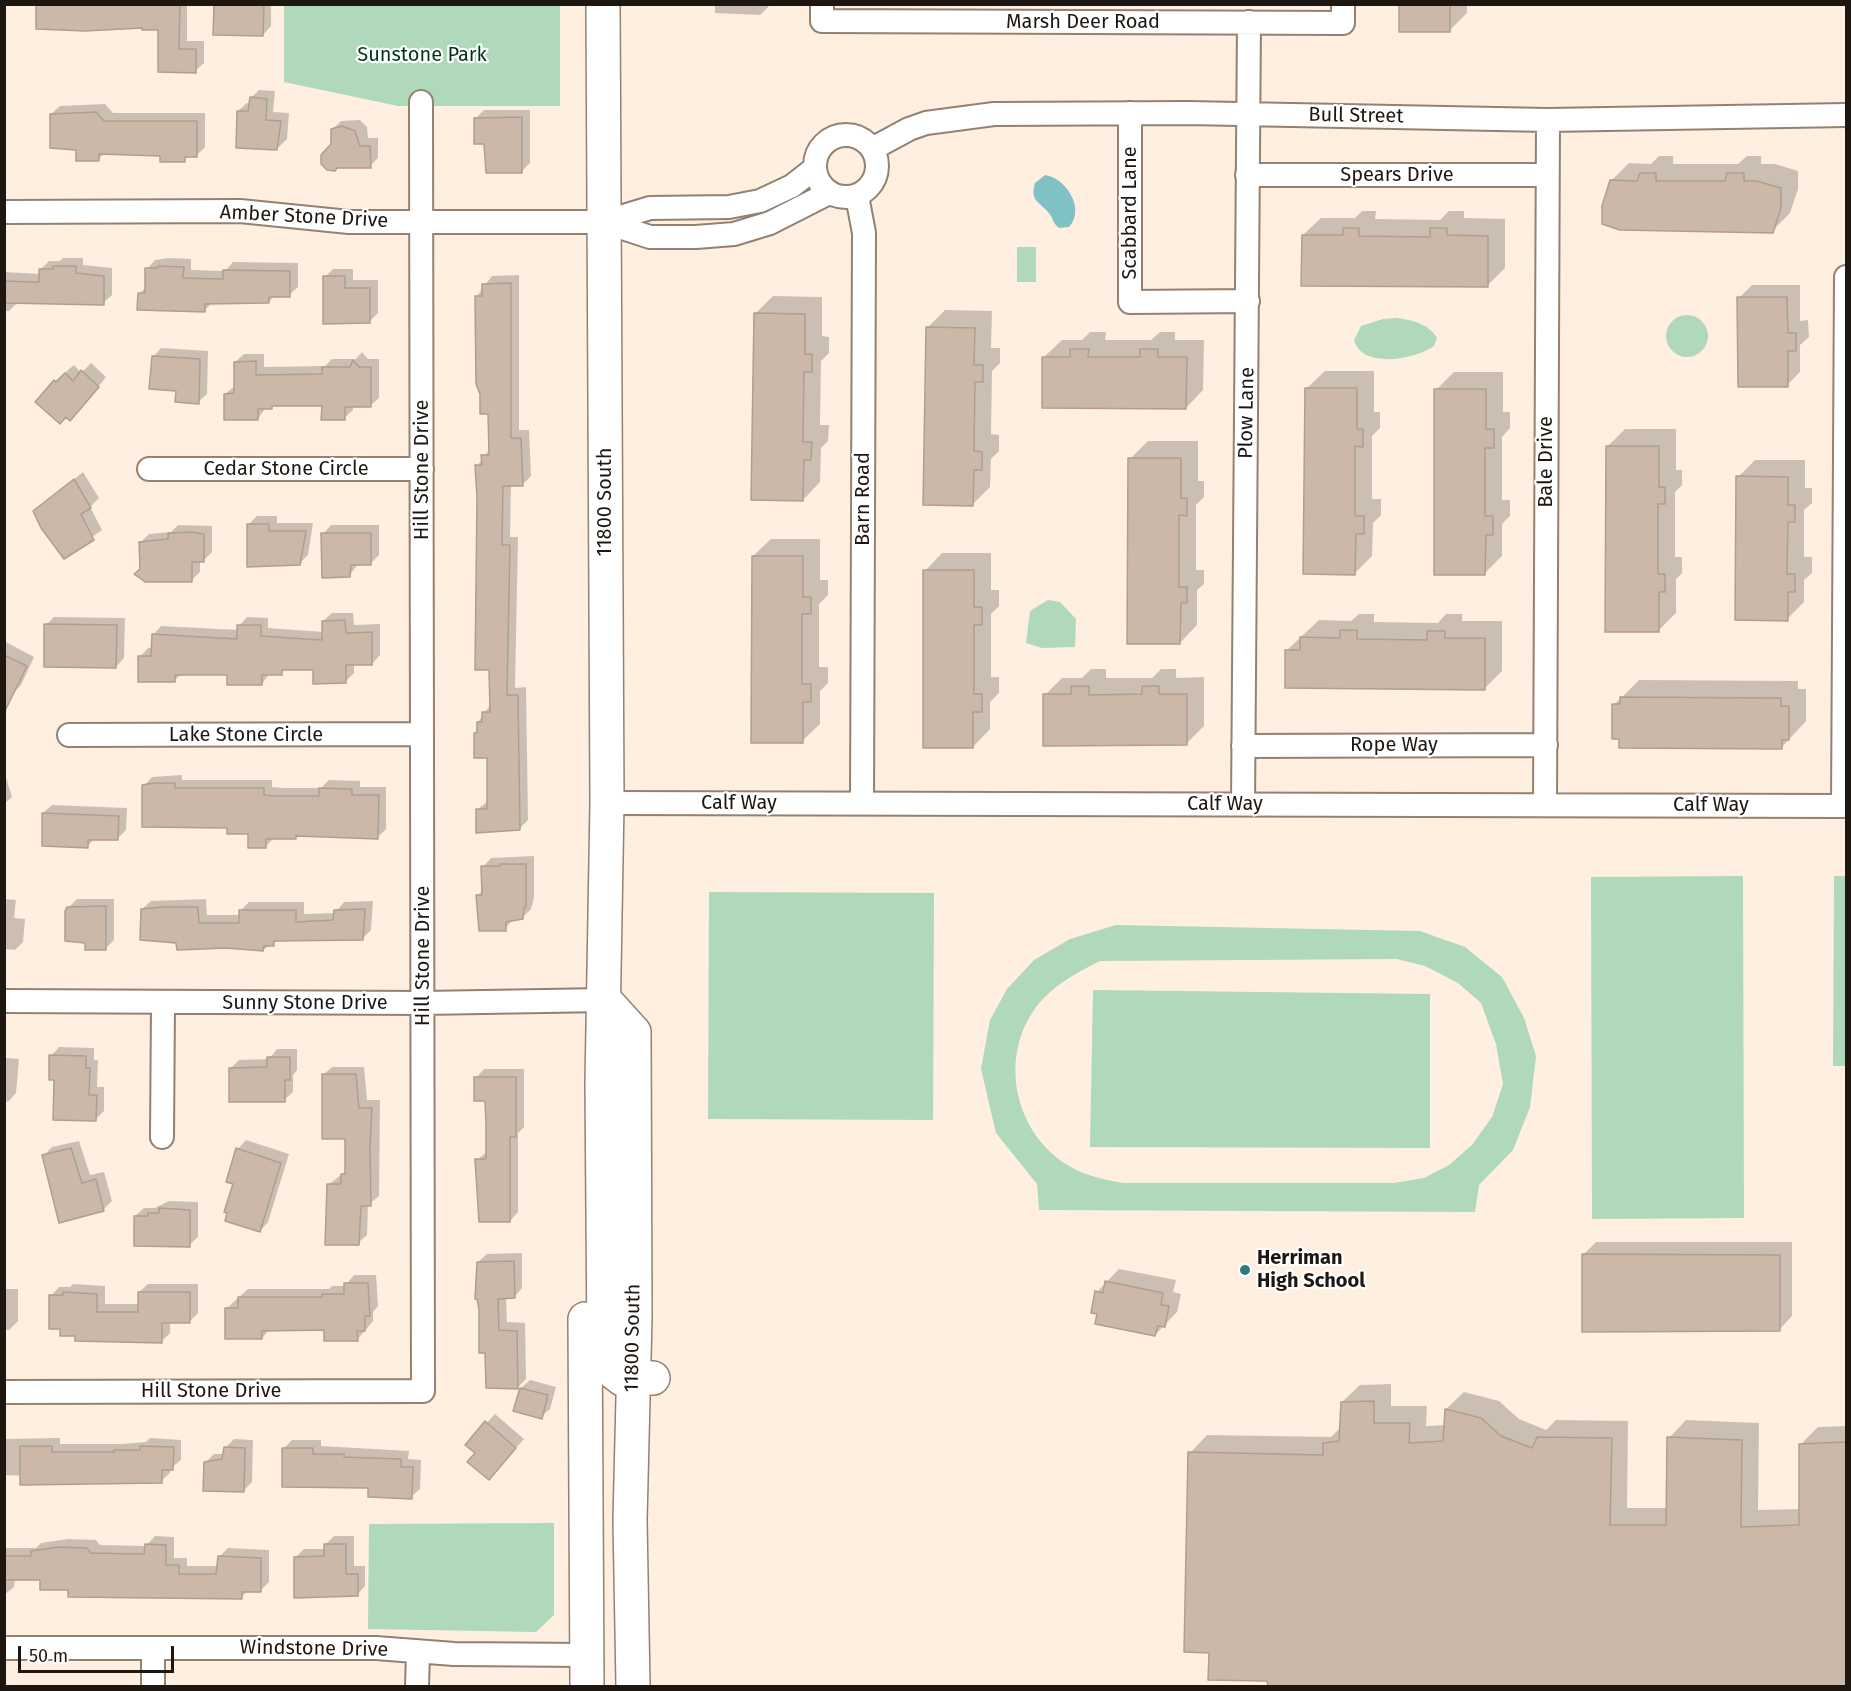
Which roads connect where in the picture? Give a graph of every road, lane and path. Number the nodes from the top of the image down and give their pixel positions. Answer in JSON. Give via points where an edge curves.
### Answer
{"nodes":[{"id":1,"x":603,"y":4,"type":"edge"},
{"id":2,"x":822,"y":13,"type":"edge"},
{"id":3,"x":1343,"y":14,"type":"edge"},
{"id":4,"x":1248,"y":22,"type":"junction"},
{"id":5,"x":421,"y":102,"type":"dead end"},
{"id":6,"x":1130,"y":113,"type":"junction"},
{"id":7,"x":1248,"y":114,"type":"junction"},
{"id":8,"x":1846,"y":115,"type":"edge"},
{"id":9,"x":1548,"y":120,"type":"junction"},
{"id":10,"x":872,"y":149,"type":"junction"},
{"id":11,"x":815,"y":168,"type":"junction"},
{"id":12,"x":1247,"y":175,"type":"junction"},
{"id":13,"x":1547,"y":175,"type":"junction"},
{"id":14,"x":829,"y":193,"type":"junction"},
{"id":15,"x":857,"y":196,"type":"junction"},
{"id":16,"x":4,"y":212,"type":"edge"},
{"id":17,"x":604,"y":222,"type":"junction"},
{"id":18,"x":421,"y":223,"type":"junction"},
{"id":19,"x":1846,"y":277,"type":"edge"},
{"id":20,"x":1248,"y":301,"type":"junction"},
{"id":21,"x":149,"y":469,"type":"dead end"},
{"id":22,"x":422,"y":469,"type":"junction"},
{"id":23,"x":422,"y":734,"type":"junction"},
{"id":24,"x":69,"y":735,"type":"dead end"},
{"id":25,"x":1546,"y":745,"type":"junction"},
{"id":26,"x":1243,"y":746,"type":"junction"},
{"id":27,"x":607,"y":803,"type":"junction"},
{"id":28,"x":862,"y":803,"type":"junction"},
{"id":29,"x":1243,"y":804,"type":"junction"},
{"id":30,"x":1545,"y":805,"type":"junction"},
{"id":31,"x":605,"y":1000,"type":"junction"},
{"id":32,"x":4,"y":1001,"type":"edge"},
{"id":33,"x":163,"y":1003,"type":"junction"},
{"id":34,"x":423,"y":1003,"type":"junction"},
{"id":35,"x":162,"y":1137,"type":"dead end"},
{"id":36,"x":643,"y":1379,"type":"junction"},
{"id":37,"x":4,"y":1392,"type":"edge"},
{"id":38,"x":630,"y":1520,"type":"junction"},
{"id":39,"x":4,"y":1648,"type":"edge"},
{"id":40,"x":153,"y":1648,"type":"junction"},
{"id":41,"x":418,"y":1653,"type":"junction"},
{"id":42,"x":587,"y":1671,"type":"edge"},
{"id":43,"x":153,"y":1686,"type":"edge"},
{"id":44,"x":417,"y":1686,"type":"edge"},
{"id":45,"x":609,"y":1686,"type":"edge"},
{"id":46,"x":633,"y":1686,"type":"edge"}],
"edges":[{"from":1,"to":17,"type":"main road","name":"11800 South"},
{"from":2,"to":4,"type":"street","name":"Marsh Deer Road"},
{"from":3,"to":4,"type":"street","name":"Marsh Deer Road"},
{"from":4,"to":7,"type":"street","name":"Plow Lane"},
{"from":5,"to":18,"type":"street","name":"Hill Stone Drive"},
{"from":6,"to":7,"type":"street","name":"Bull Street"},
{"from":6,"to":10,"type":"street","name":"Bull Street","via":[[946,118],[909,129]]},
{"from":6,"to":20,"type":"street","name":"Scabbard Lane","via":[[1130,302]]},
{"from":7,"to":9,"type":"street","name":"Bull Street"},
{"from":7,"to":12,"type":"street","name":"Plow Lane"},
{"from":8,"to":9,"type":"street","name":"Bull Street"},
{"from":9,"to":13,"type":"street","name":"Bale Drive"},
{"from":10,"to":11,"type":"street","via":[[856,137],[837,137],[821,149]]},
{"from":10,"to":15,"type":"street","via":[[876,176]]},
{"from":11,"to":14,"type":"street"},
{"from":11,"to":17,"type":"street","via":[[792,186],[760,201],[718,208],[650,208]]},
{"from":12,"to":13,"type":"street","name":"Spears Drive"},
{"from":12,"to":20,"type":"street","name":"Plow Lane"},
{"from":13,"to":25,"type":"street","name":"Bale Drive"},
{"from":14,"to":15,"type":"street"},
{"from":14,"to":17,"type":"street","via":[[770,224],[716,237],[650,237]]},
{"from":15,"to":28,"type":"street","name":"Barn Road","via":[[864,233]]},
{"from":16,"to":18,"type":"street","name":"Amber Stone Drive","via":[[240,211],[328,221]]},
{"from":17,"to":18,"type":"street","name":"Amber Stone Drive"},
{"from":17,"to":27,"type":"main road","name":"11800 South"},
{"from":18,"to":22,"type":"street","name":"Hill Stone Drive"},
{"from":19,"to":30,"type":"street","name":"Calf Way","via":[[1843,806]]},
{"from":20,"to":26,"type":"street","name":"Plow Lane"},
{"from":21,"to":22,"type":"street","name":"Cedar Stone Circle"},
{"from":22,"to":23,"type":"street","name":"Hill Stone Drive"},
{"from":23,"to":24,"type":"street","name":"Lake Stone Circle"},
{"from":23,"to":34,"type":"street","name":"Hill Stone Drive"},
{"from":25,"to":26,"type":"street","name":"Rope Way"},
{"from":25,"to":30,"type":"street","name":"Bale Drive"},
{"from":26,"to":29,"type":"street","name":"Plow Lane"},
{"from":27,"to":28,"type":"street","name":"Calf Way"},
{"from":27,"to":31,"type":"main road","name":"11800 South"},
{"from":28,"to":29,"type":"street","name":"Calf Way"},
{"from":29,"to":30,"type":"street","name":"Calf Way"},
{"from":31,"to":34,"type":"street","name":"Sunny Stone Drive"},
{"from":31,"to":36,"type":"main road","name":"11800 South","via":[[634,1032]]},
{"from":31,"to":36,"type":"main road","via":[[604,1344],[613,1372],[622,1379]]},
{"from":31,"to":42,"type":"main road","name":"11800 South","via":[[585,1046]]},
{"from":32,"to":33,"type":"street","name":"Sunny Stone Drive"},
{"from":33,"to":34,"type":"street","name":"Sunny Stone Drive"},
{"from":33,"to":35,"type":"street"},
{"from":34,"to":37,"type":"street","name":"Hill Stone Drive","via":[[423,1391]]},
{"from":36,"to":38,"type":"main road","name":"11800 South"},
{"from":38,"to":42,"type":"main road","via":[[615,1539],[608,1566],[606,1631]]},
{"from":38,"to":46,"type":"main road","name":"11800 South"},
{"from":39,"to":40,"type":"street","name":"Windstone Drive"},
{"from":40,"to":41,"type":"street","name":"Windstone Drive","via":[[376,1648]]},
{"from":40,"to":43,"type":"street"},
{"from":41,"to":42,"type":"street","name":"Windstone Drive"},
{"from":41,"to":44,"type":"street"},
{"from":42,"to":45,"type":"main road"}]}
